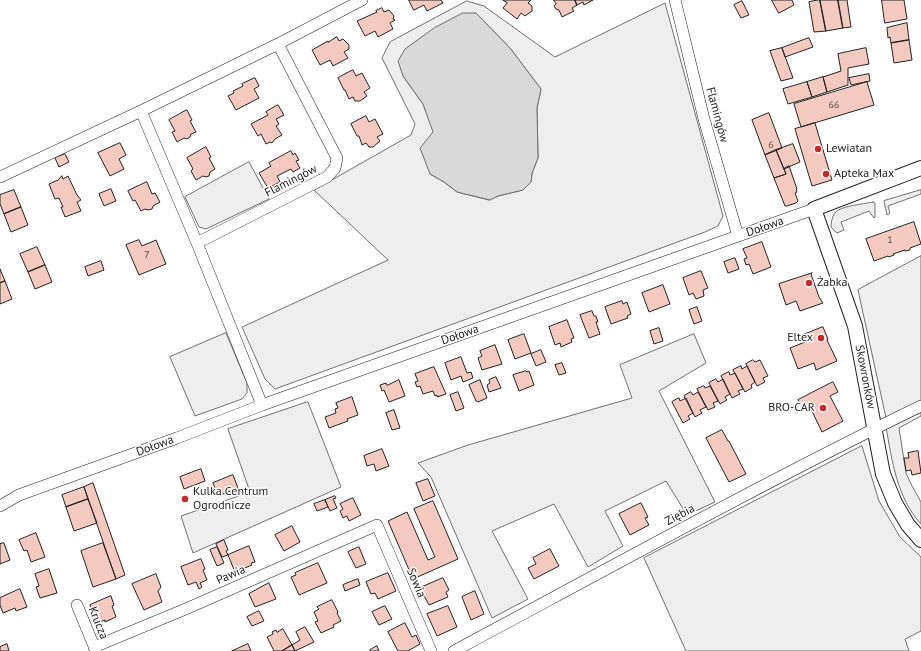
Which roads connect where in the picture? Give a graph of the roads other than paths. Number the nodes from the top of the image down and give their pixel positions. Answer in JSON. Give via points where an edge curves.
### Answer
{"nodes":[{"id":1,"x":362,"y":0,"type":"edge"},
{"id":2,"x":675,"y":0,"type":"edge"},
{"id":3,"x":278,"y":44,"type":"junction"},
{"id":4,"x":141,"y":112,"type":"junction"},
{"id":5,"x":921,"y":168,"type":"edge"},
{"id":6,"x":900,"y":176,"type":"junction"},
{"id":7,"x":0,"y":177,"type":"edge"},
{"id":8,"x":921,"y":178,"type":"edge"},
{"id":9,"x":814,"y":209,"type":"junction"},
{"id":10,"x":738,"y":236,"type":"junction"},
{"id":11,"x":197,"y":244,"type":"junction"},
{"id":12,"x":262,"y":405,"type":"junction"},
{"id":13,"x":921,"y":406,"type":"edge"},
{"id":14,"x":875,"y":428,"type":"junction"},
{"id":15,"x":0,"y":506,"type":"edge"},
{"id":16,"x":377,"y":525,"type":"joint"},
{"id":17,"x":921,"y":540,"type":"edge"},
{"id":18,"x":77,"y":605,"type":"dead end"},
{"id":19,"x":95,"y":649,"type":"edge"},
{"id":20,"x":431,"y":651,"type":"edge"},
{"id":21,"x":454,"y":651,"type":"edge"}],
"edges":[{"from":1,"to":3,"type":"street"},
{"from":2,"to":10,"type":"street","name":"Flamingów","via":[[704,119]]},
{"from":3,"to":4,"type":"street"},
{"from":3,"to":11,"type":"street","name":"Flamingów","via":[[337,158],[335,168],[327,177]]},
{"from":4,"to":7,"type":"street"},
{"from":4,"to":11,"type":"street"},
{"from":5,"to":6,"type":"street","name":"Dołowa"},
{"from":6,"to":8,"type":"street"},
{"from":6,"to":9,"type":"street","name":"Dołowa"},
{"from":9,"to":10,"type":"street","name":"Dołowa"},
{"from":9,"to":14,"type":"street","name":"Skowronków","via":[[854,326]]},
{"from":10,"to":12,"type":"street","name":"Dołowa"},
{"from":11,"to":12,"type":"street"},
{"from":12,"to":15,"type":"street","name":"Dołowa","via":[[19,495]]},
{"from":13,"to":14,"type":"street","name":"Ziębia"},
{"from":14,"to":17,"type":"street","name":"Skowronków","via":[[882,474],[895,504]]},
{"from":14,"to":21,"type":"street","name":"Ziębia"},
{"from":16,"to":19,"type":"street","name":"Pawia"},
{"from":16,"to":20,"type":"street","name":"Sowia"},
{"from":18,"to":19,"type":"street","name":"Krucza"}]}
